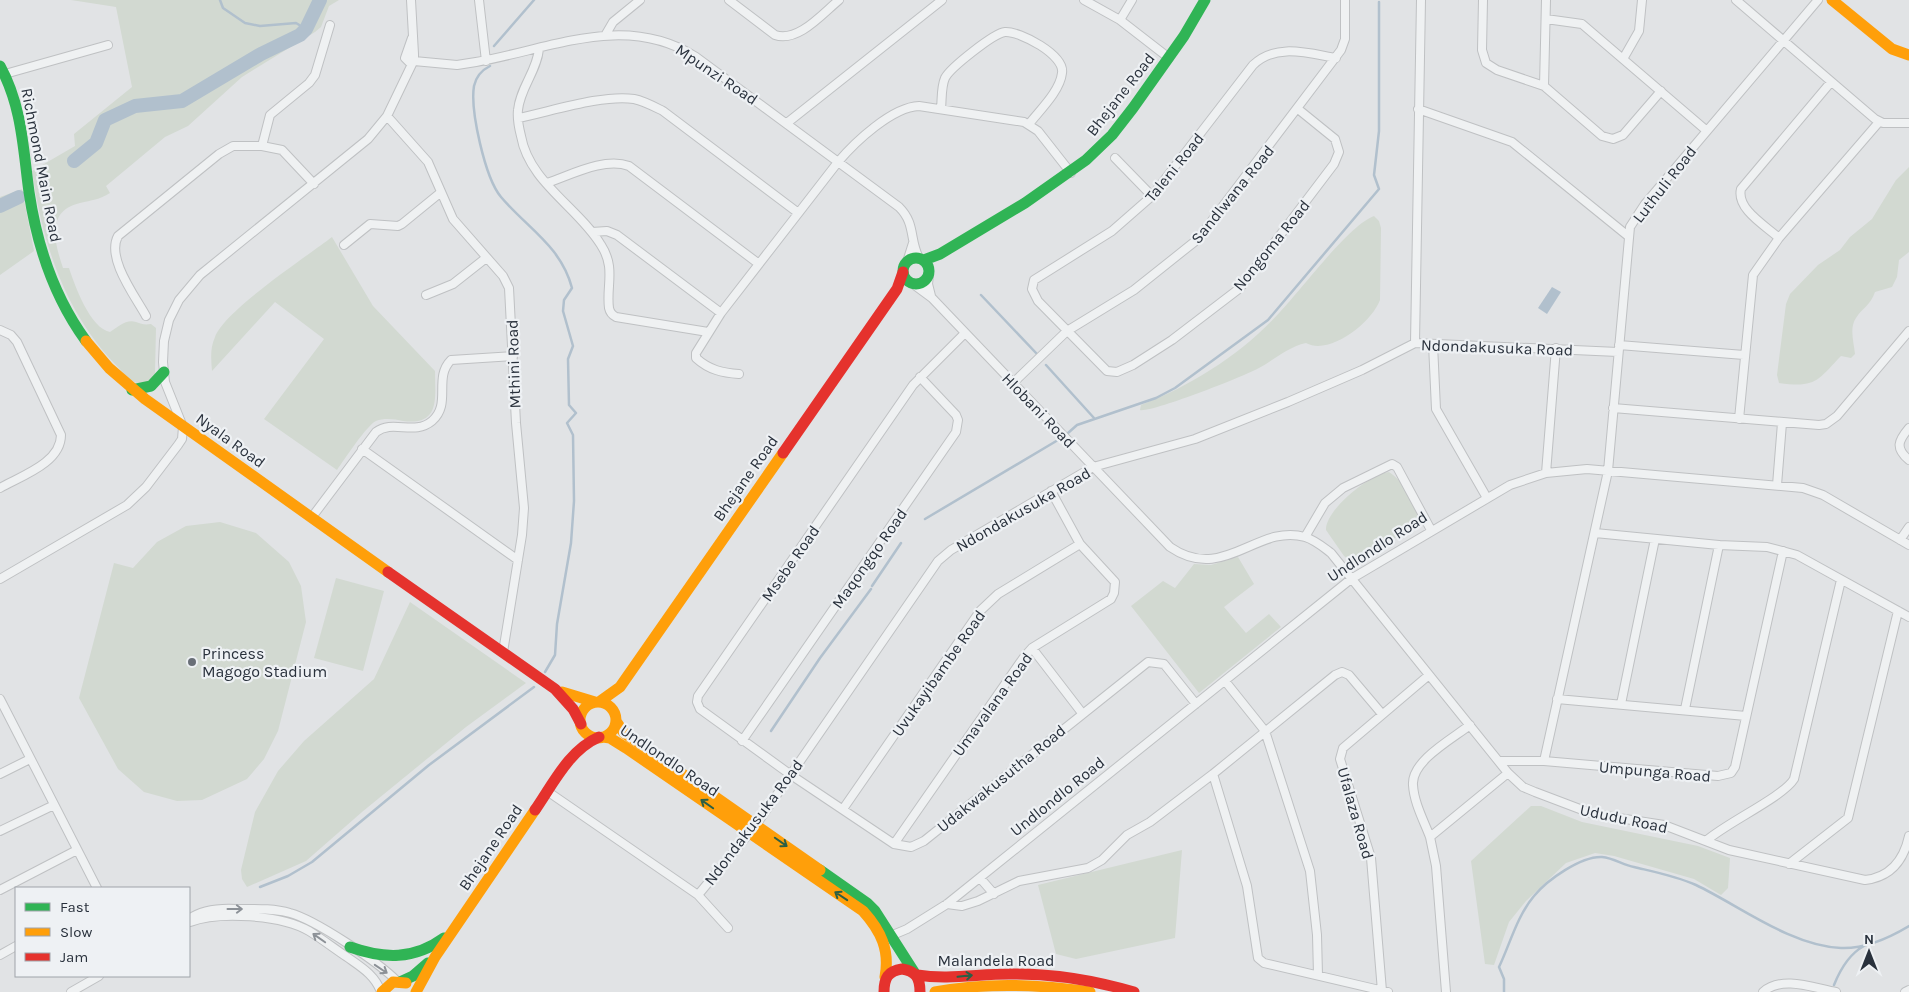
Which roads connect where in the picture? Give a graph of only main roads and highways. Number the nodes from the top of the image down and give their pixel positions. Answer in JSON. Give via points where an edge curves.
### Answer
{"nodes":[{"id":1,"x":1205,"y":0,"type":"edge"},
{"id":2,"x":1832,"y":0,"type":"edge"},
{"id":3,"x":1909,"y":55,"type":"edge"},
{"id":4,"x":3,"y":70,"type":"edge"},
{"id":5,"x":925,"y":266,"type":"junction"},
{"id":6,"x":905,"y":267,"type":"junction"},
{"id":7,"x":912,"y":283,"type":"junction"},
{"id":8,"x":897,"y":289,"type":"junction"},
{"id":9,"x":164,"y":372,"type":"road end"},
{"id":10,"x":132,"y":390,"type":"junction"},
{"id":11,"x":183,"y":427,"type":"joint"},
{"id":12,"x":620,"y":687,"type":"junction"},
{"id":13,"x":556,"y":690,"type":"junction"},
{"id":14,"x":597,"y":702,"type":"junction"},
{"id":15,"x":615,"y":717,"type":"junction"},
{"id":16,"x":581,"y":726,"type":"junction"},
{"id":17,"x":601,"y":737,"type":"junction"},
{"id":18,"x":573,"y":755,"type":"junction"},
{"id":19,"x":752,"y":829,"type":"junction"},
{"id":20,"x":454,"y":929,"type":"junction"},
{"id":21,"x":888,"y":937,"type":"junction"},
{"id":22,"x":350,"y":946,"type":"road end"},
{"id":23,"x":434,"y":957,"type":"junction"},
{"id":24,"x":915,"y":973,"type":"junction"},
{"id":25,"x":399,"y":982,"type":"junction"},
{"id":26,"x":884,"y":984,"type":"edge"},
{"id":27,"x":381,"y":992,"type":"edge"},
{"id":28,"x":416,"y":992,"type":"edge"},
{"id":29,"x":873,"y":992,"type":"edge"},
{"id":30,"x":920,"y":992,"type":"edge"},
{"id":31,"x":935,"y":992,"type":"edge"},
{"id":32,"x":1090,"y":992,"type":"edge"},
{"id":33,"x":1134,"y":992,"type":"edge"}],
"edges":[{"from":1,"to":5,"type":"main road","name":"Bhejane Road","via":[[1187,34],[1116,130],[1071,173]]},
{"from":2,"to":3,"type":"main road","via":[[1888,46]]},
{"from":4,"to":10,"type":"main road","name":"Richmond Main Road","via":[[16,103],[34,222],[47,266],[81,333],[97,355]]},
{"from":5,"to":6,"type":"main road"},
{"from":5,"to":7,"type":"main road","via":[[923,282]]},
{"from":6,"to":7,"type":"main road"},
{"from":6,"to":8,"type":"main road","name":"Bhejane Road"},
{"from":7,"to":8,"type":"main road"},
{"from":8,"to":12,"type":"main road","name":"Bhejane Road"},
{"from":9,"to":10,"type":"main road","via":[[151,387]]},
{"from":10,"to":11,"type":"main road","name":"Richmond Main Road"},
{"from":11,"to":13,"type":"main road","name":"Nyala Road"},
{"from":12,"to":14,"type":"main road","name":"Bhejane Road"},
{"from":12,"to":15,"type":"main road","name":"Bhejane Road"},
{"from":13,"to":14,"type":"main road","name":"Nyala Road","via":[[577,699]]},
{"from":13,"to":16,"type":"main road","name":"Nyala Road","via":[[574,709]]},
{"from":14,"to":15,"type":"main road","via":[[607,704]]},
{"from":14,"to":16,"type":"main road","via":[[583,710]]},
{"from":15,"to":17,"type":"main road","via":[[611,732]]},
{"from":15,"to":19,"type":"main road","name":"Undlondlo Road","via":[[624,733]]},
{"from":16,"to":17,"type":"main road","via":[[589,735]]},
{"from":16,"to":18,"type":"main road","name":"Bhejane Road"},
{"from":17,"to":18,"type":"main road","name":"Bhejane Road","via":[[587,742]]},
{"from":19,"to":17,"type":"main road","name":"Undlondlo Road","one_way":true,"via":[[622,745]]},
{"from":18,"to":20,"type":"main road","name":"Bhejane Road"},
{"from":19,"to":21,"type":"main road","name":"Undlondlo Road","via":[[863,911]]},
{"from":20,"to":22,"type":"main road","via":[[439,942],[410,956],[371,955]]},
{"from":20,"to":23,"type":"main road","name":"Bhejane Road"},
{"from":21,"to":24,"type":"main road","name":"Undlondlo Road"},
{"from":21,"to":26,"type":"main road","name":"Undlondlo Road"},
{"from":23,"to":25,"type":"main road","name":"Bhejane Road","via":[[413,976]]},
{"from":23,"to":28,"type":"main road","name":"Bhejane Road"},
{"from":24,"to":26,"type":"main road","name":"Malandela Road","via":[[898,968],[891,971]]},
{"from":24,"to":30,"type":"main road"},
{"from":24,"to":33,"type":"main road","name":"Malandela Road","one_way":true,"via":[[938,978],[1034,974],[1086,979]]},
{"from":25,"to":27,"type":"main road","name":"Bhejane Road","via":[[390,984]]},
{"from":25,"to":28,"type":"main road","via":[[409,984]]},
{"from":26,"to":29,"type":"main road"},
{"from":31,"to":32,"type":"main road","name":"Malandela Road","via":[[1009,984]]}]}
